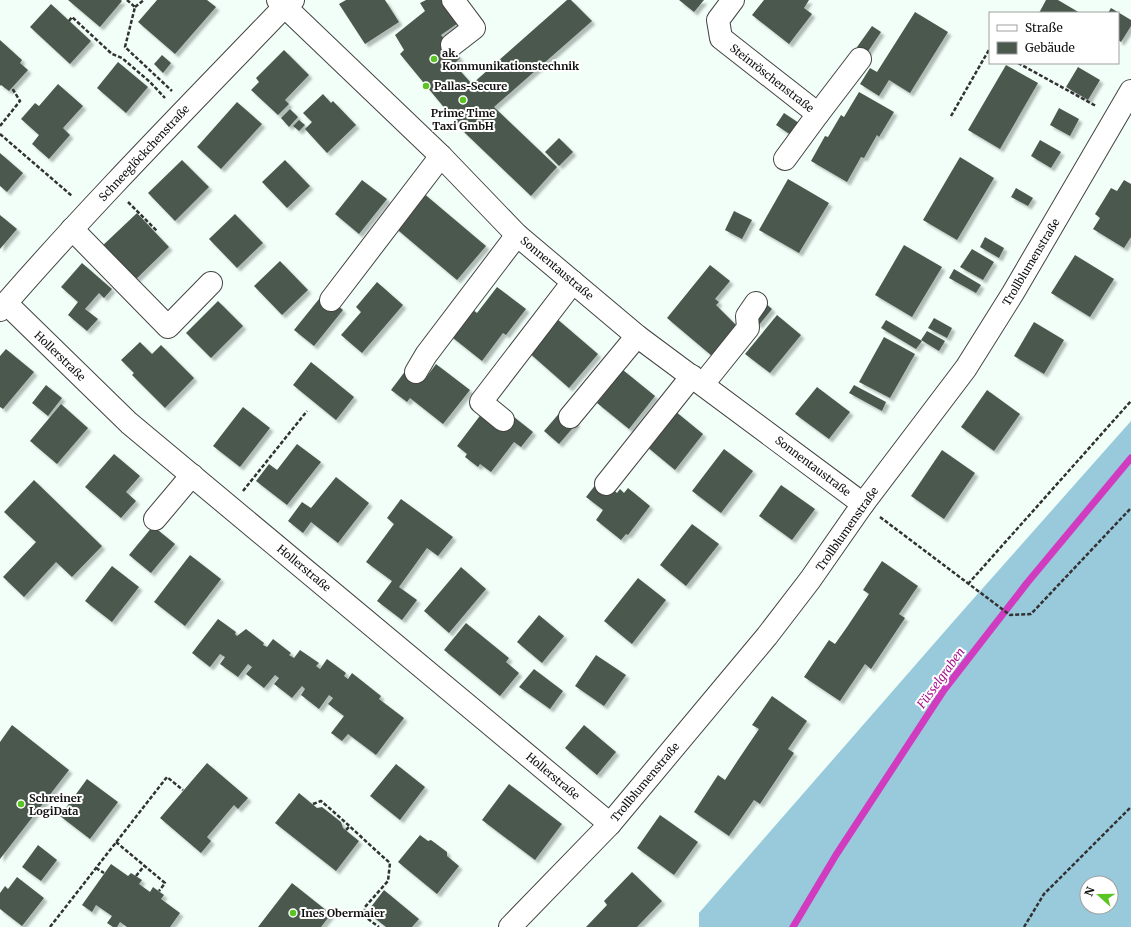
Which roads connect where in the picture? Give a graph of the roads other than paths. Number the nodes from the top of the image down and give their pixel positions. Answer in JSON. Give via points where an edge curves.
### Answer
{"nodes":[{"id":1,"x":453,"y":0,"type":"edge"},
{"id":2,"x":733,"y":0,"type":"edge"},
{"id":3,"x":286,"y":2,"type":"edge"},
{"id":4,"x":452,"y":45,"type":"dead end"},
{"id":5,"x":860,"y":59,"type":"dead end"},
{"id":6,"x":1131,"y":91,"type":"edge"},
{"id":7,"x":818,"y":114,"type":"junction"},
{"id":8,"x":441,"y":156,"type":"junction"},
{"id":9,"x":785,"y":158,"type":"dead end"},
{"id":10,"x":72,"y":229,"type":"junction"},
{"id":11,"x":518,"y":235,"type":"junction"},
{"id":12,"x":573,"y":282,"type":"junction"},
{"id":13,"x":211,"y":283,"type":"dead end"},
{"id":14,"x":331,"y":300,"type":"dead end"},
{"id":15,"x":756,"y":303,"type":"dead end"},
{"id":16,"x":3,"y":307,"type":"edge"},
{"id":17,"x":637,"y":336,"type":"junction"},
{"id":18,"x":416,"y":372,"type":"dead end"},
{"id":19,"x":697,"y":380,"type":"junction"},
{"id":20,"x":570,"y":417,"type":"dead end"},
{"id":21,"x":503,"y":420,"type":"dead end"},
{"id":22,"x":192,"y":475,"type":"junction"},
{"id":23,"x":606,"y":484,"type":"dead end"},
{"id":24,"x":863,"y":504,"type":"junction"},
{"id":25,"x":156,"y":519,"type":"dead end"},
{"id":26,"x":610,"y":824,"type":"junction"},
{"id":27,"x":510,"y":927,"type":"edge"}],
"edges":[{"from":1,"to":4,"type":"street","via":[[474,28]]},
{"from":2,"to":7,"type":"street","name":"Steinröschenstraße","via":[[718,20],[721,38]]},
{"from":3,"to":8,"type":"street","name":"Sonnentaustraße"},
{"from":3,"to":10,"type":"street","name":"Schneeglöckchenstraße"},
{"from":5,"to":7,"type":"street","name":"Steinröschenstraße"},
{"from":6,"to":24,"type":"street","name":"Trollblumenstraße","via":[[966,368]]},
{"from":7,"to":9,"type":"street","name":"Steinröschenstraße"},
{"from":8,"to":11,"type":"street","name":"Sonnentaustraße"},
{"from":8,"to":14,"type":"street"},
{"from":10,"to":13,"type":"street","via":[[168,327]]},
{"from":10,"to":16,"type":"street","name":"Schneeglöckchenstraße"},
{"from":11,"to":12,"type":"street","name":"Sonnentaustraße"},
{"from":11,"to":18,"type":"street","via":[[426,355]]},
{"from":12,"to":17,"type":"street","name":"Sonnentaustraße"},
{"from":12,"to":21,"type":"street","via":[[481,402]]},
{"from":15,"to":19,"type":"street","via":[[747,316],[748,328]]},
{"from":16,"to":22,"type":"street","name":"Hollerstraße","via":[[129,422]]},
{"from":17,"to":19,"type":"street","name":"Sonnentaustraße"},
{"from":17,"to":20,"type":"street"},
{"from":19,"to":23,"type":"street"},
{"from":19,"to":24,"type":"street","name":"Sonnentaustraße"},
{"from":22,"to":25,"type":"street"},
{"from":22,"to":26,"type":"street","name":"Hollerstraße"},
{"from":24,"to":26,"type":"street","name":"Trollblumenstraße","via":[[767,636]]},
{"from":26,"to":27,"type":"street","name":"Trollblumenstraße"}]}
